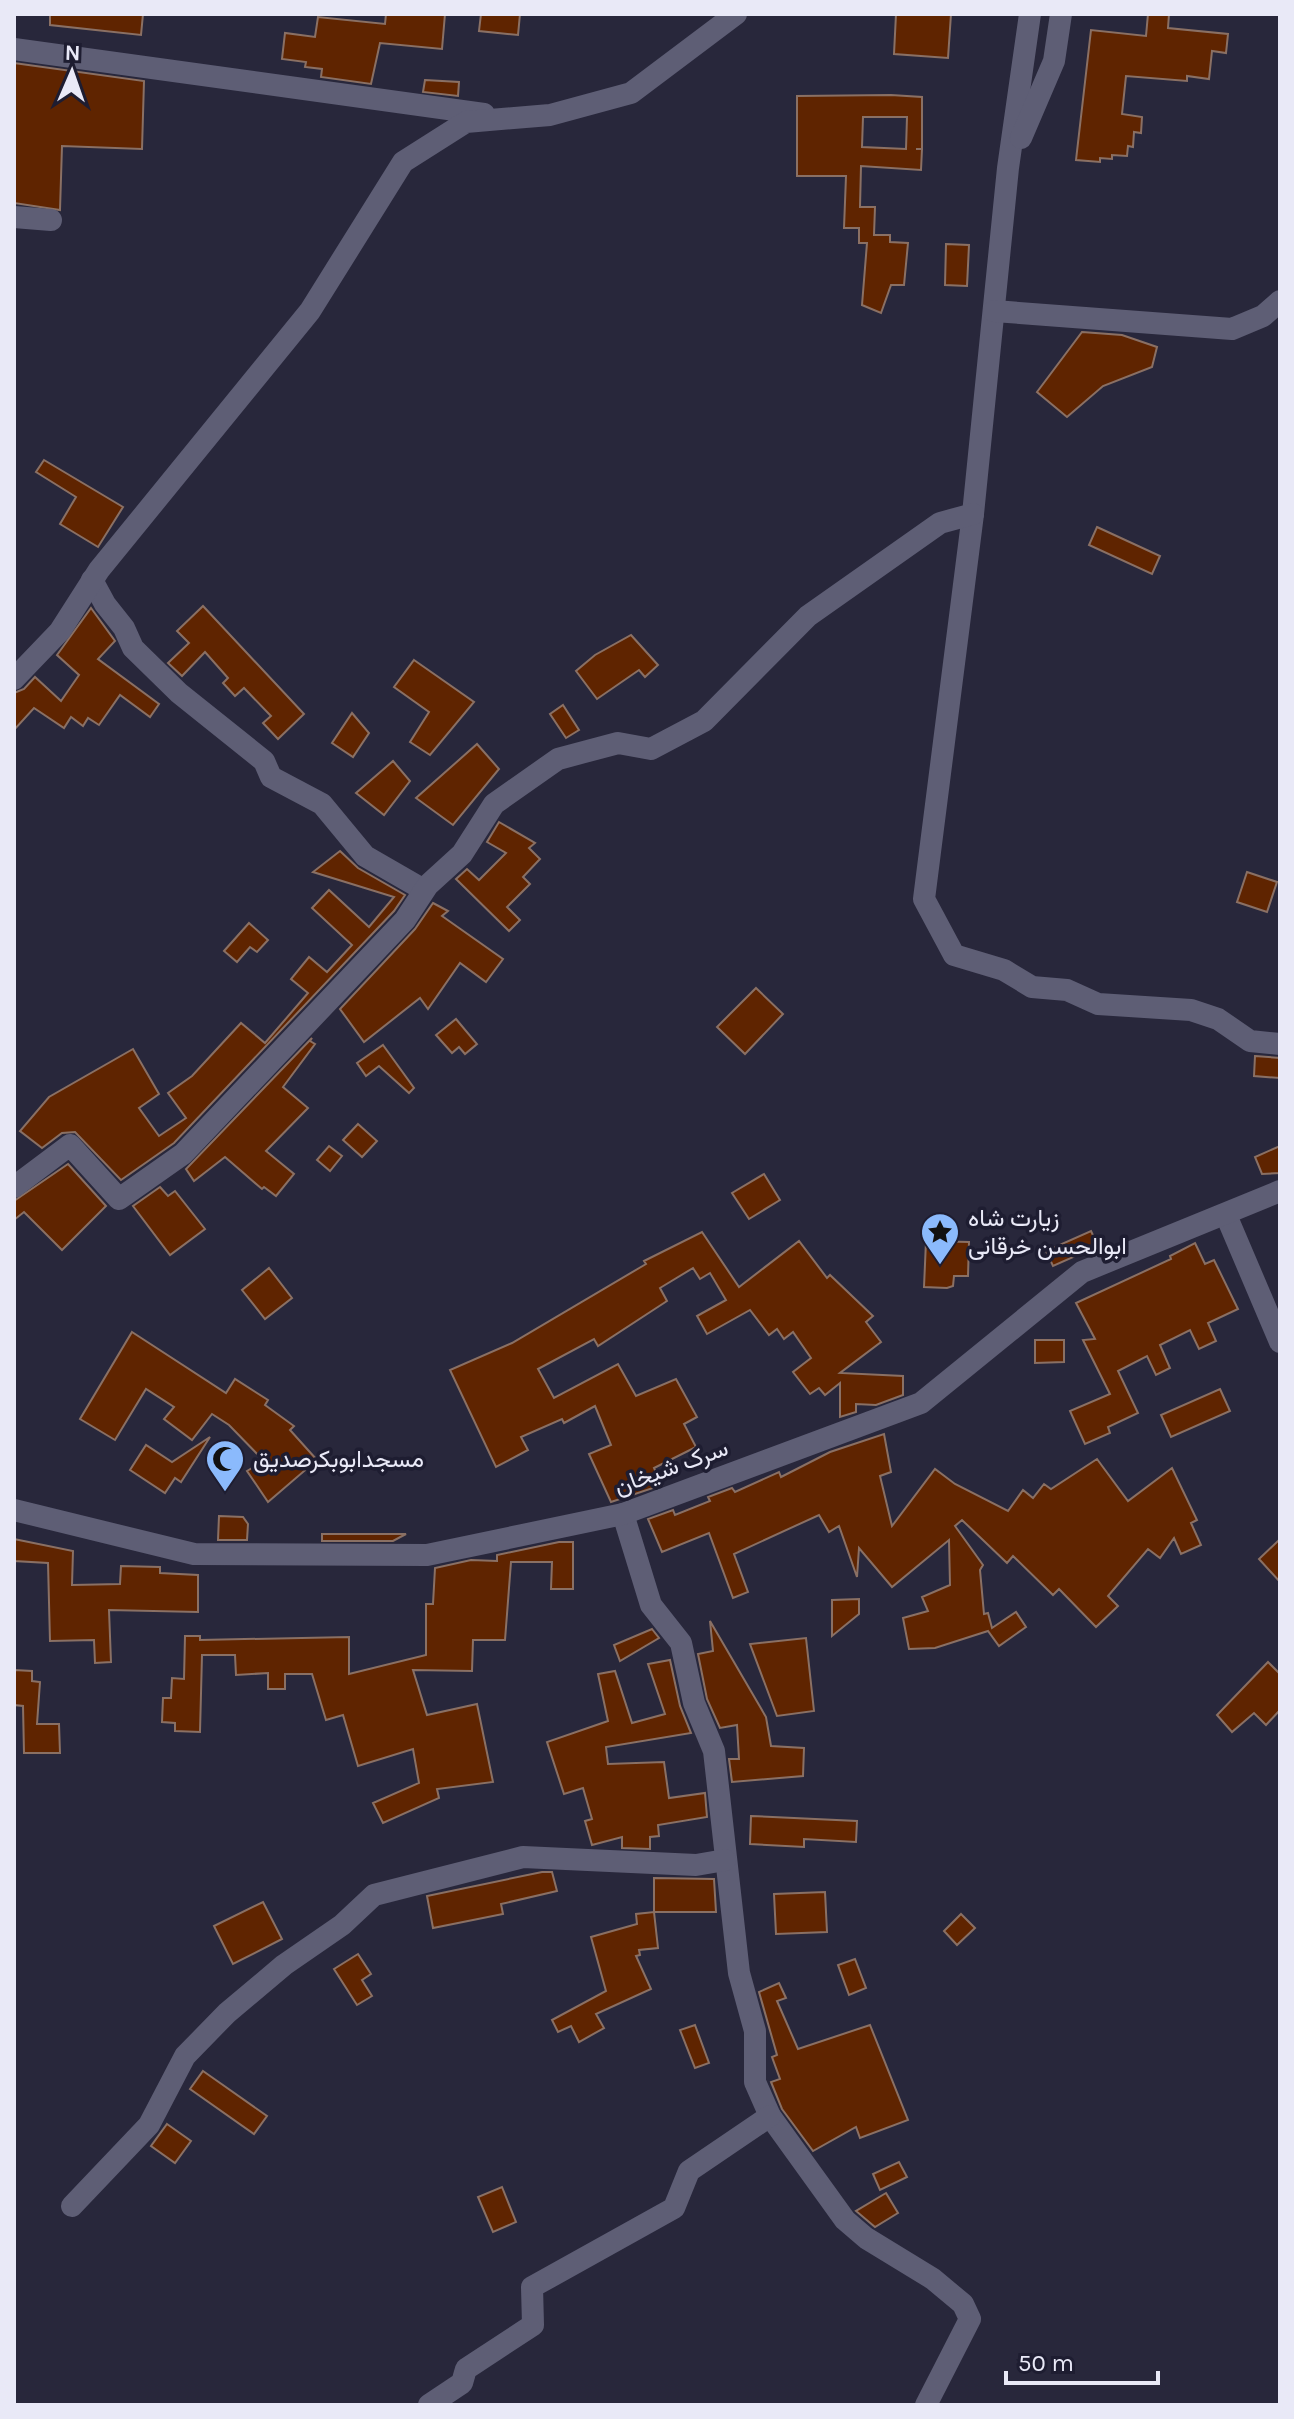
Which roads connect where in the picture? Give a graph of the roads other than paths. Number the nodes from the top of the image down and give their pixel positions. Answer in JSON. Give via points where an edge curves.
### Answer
{"nodes":[{"id":1,"x":736,"y":14,"type":"edge"},
{"id":2,"x":1030,"y":14,"type":"edge"},
{"id":3,"x":1061,"y":14,"type":"edge"},
{"id":4,"x":14,"y":49,"type":"edge"},
{"id":5,"x":512,"y":118,"type":"junction"},
{"id":6,"x":1008,"y":168,"type":"junction"},
{"id":7,"x":14,"y":217,"type":"edge"},
{"id":8,"x":51,"y":220,"type":"dead end"},
{"id":9,"x":1280,"y":301,"type":"edge"},
{"id":10,"x":994,"y":311,"type":"junction"},
{"id":11,"x":973,"y":514,"type":"junction"},
{"id":12,"x":92,"y":580,"type":"junction"},
{"id":13,"x":14,"y":679,"type":"edge"},
{"id":14,"x":424,"y":890,"type":"junction"},
{"id":15,"x":1280,"y":1044,"type":"edge"},
{"id":16,"x":14,"y":1187,"type":"edge"},
{"id":17,"x":1280,"y":1191,"type":"edge"},
{"id":18,"x":1226,"y":1215,"type":"junction"},
{"id":19,"x":1280,"y":1342,"type":"edge"},
{"id":20,"x":14,"y":1510,"type":"edge"},
{"id":21,"x":623,"y":1514,"type":"junction"},
{"id":22,"x":725,"y":1860,"type":"junction"},
{"id":23,"x":770,"y":2116,"type":"junction"},
{"id":24,"x":72,"y":2206,"type":"dead end"},
{"id":25,"x":429,"y":2405,"type":"edge"},
{"id":26,"x":926,"y":2405,"type":"edge"}],
"edges":[{"from":1,"to":5,"type":"street","via":[[631,93],[550,115]]},
{"from":2,"to":6,"type":"street"},
{"from":3,"to":6,"type":"street","via":[[1054,61]]},
{"from":4,"to":5,"type":"street"},
{"from":5,"to":12,"type":"street","via":[[466,122],[403,162],[310,311]]},
{"from":6,"to":10,"type":"street"},
{"from":7,"to":8,"type":"street"},
{"from":9,"to":10,"type":"street","via":[[1263,316],[1232,329]]},
{"from":10,"to":11,"type":"street"},
{"from":11,"to":14,"type":"street","via":[[940,523],[808,616],[704,721],[651,749],[618,743],[558,759],[494,804],[462,854]]},
{"from":11,"to":15,"type":"street","via":[[924,899],[954,955],[1004,970],[1032,987],[1067,990],[1098,1004],[1191,1010],[1218,1019],[1250,1041]]},
{"from":12,"to":13,"type":"street","via":[[60,631]]},
{"from":12,"to":14,"type":"street","via":[[133,648],[179,693],[264,761],[271,777],[322,804],[365,856]]},
{"from":14,"to":16,"type":"street","via":[[405,920],[183,1154],[119,1199],[70,1145]]},
{"from":17,"to":18,"type":"street","name":"سرک شیخان"},
{"from":18,"to":19,"type":"street"},
{"from":18,"to":21,"type":"street","name":"سرک شیخان","via":[[1082,1272],[921,1403]]},
{"from":20,"to":21,"type":"street","name":"سرک شیخان","via":[[194,1554],[427,1555]]},
{"from":21,"to":22,"type":"street","via":[[651,1605],[681,1643],[694,1703],[714,1751]]},
{"from":22,"to":23,"type":"street","via":[[739,1973],[755,2031],[755,2082]]},
{"from":22,"to":24,"type":"street","via":[[696,1865],[523,1857],[374,1895],[227,2013],[185,2056],[149,2125]]},
{"from":23,"to":25,"type":"street","via":[[689,2171],[674,2208],[532,2287],[533,2325],[466,2369],[462,2383]]},
{"from":23,"to":26,"type":"street","via":[[845,2220],[963,2304],[970,2319]]}]}
